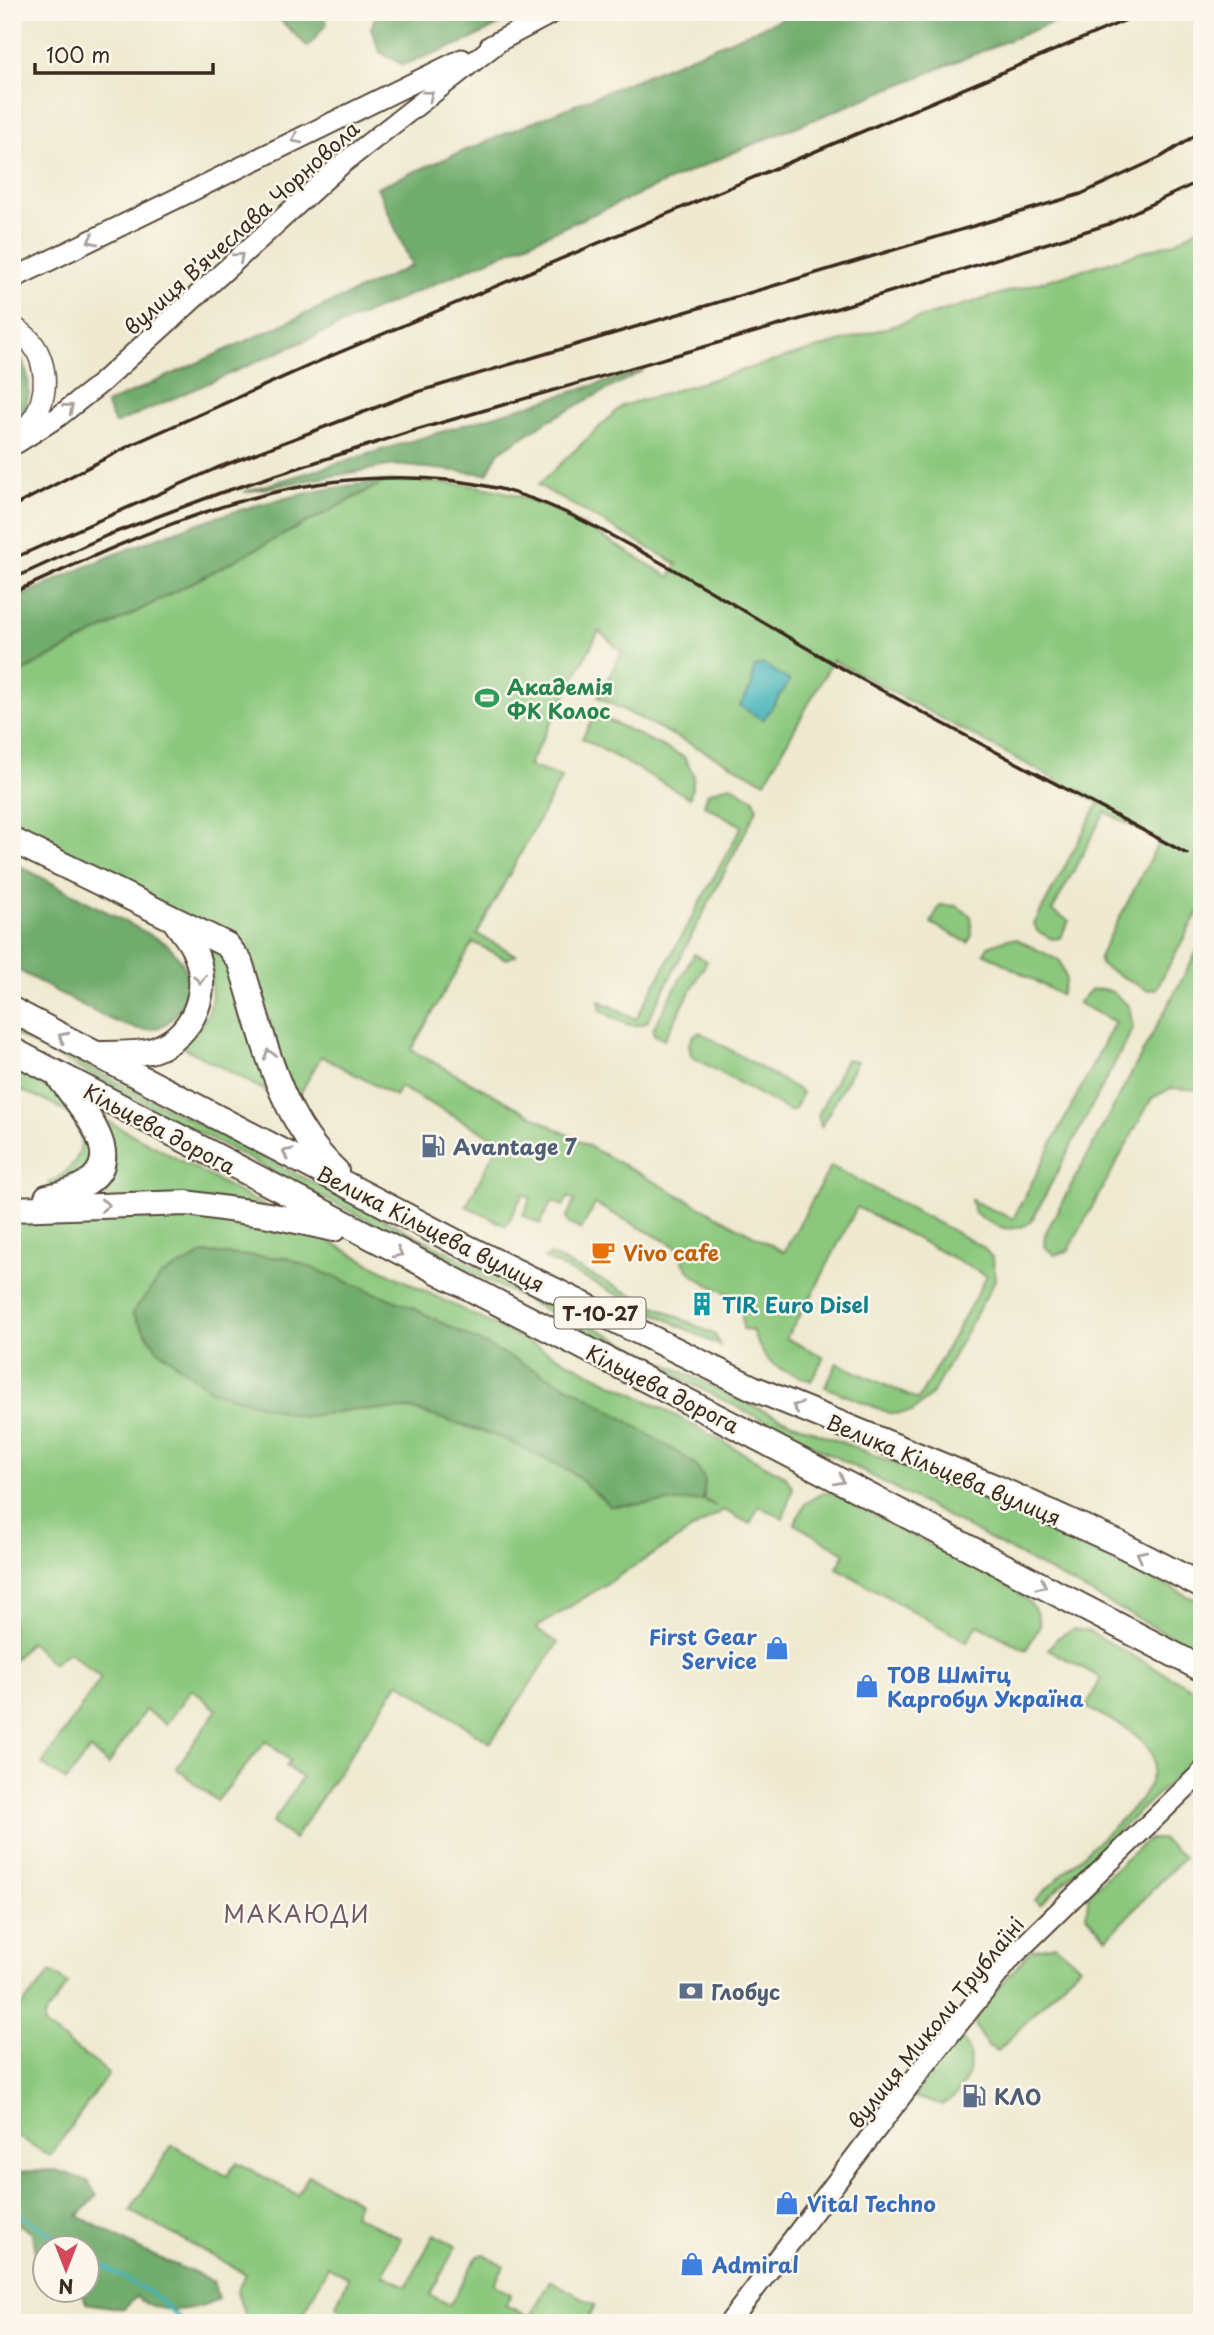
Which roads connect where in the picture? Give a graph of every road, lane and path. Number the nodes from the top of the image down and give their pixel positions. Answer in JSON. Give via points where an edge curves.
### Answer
{"nodes":[{"id":1,"x":554,"y":12,"type":"edge"},
{"id":2,"x":500,"y":41,"type":"junction"},
{"id":3,"x":357,"y":108,"type":"junction"},
{"id":4,"x":375,"y":137,"type":"junction"},
{"id":5,"x":12,"y":279,"type":"edge"},
{"id":6,"x":12,"y":327,"type":"edge"},
{"id":7,"x":12,"y":445,"type":"edge"},
{"id":8,"x":12,"y":840,"type":"edge"},
{"id":9,"x":172,"y":918,"type":"junction"},
{"id":10,"x":12,"y":1010,"type":"edge"},
{"id":11,"x":12,"y":1050,"type":"edge"},
{"id":12,"x":97,"y":1054,"type":"junction"},
{"id":13,"x":55,"y":1073,"type":"junction"},
{"id":14,"x":357,"y":1191,"type":"junction"},
{"id":15,"x":12,"y":1201,"type":"edge"},
{"id":16,"x":12,"y":1209,"type":"edge"},
{"id":17,"x":365,"y":1235,"type":"junction"},
{"id":18,"x":1202,"y":1586,"type":"edge"},
{"id":19,"x":1193,"y":1664,"type":"edge"},
{"id":20,"x":1202,"y":1680,"type":"edge"},
{"id":21,"x":1202,"y":1772,"type":"edge"},
{"id":22,"x":729,"y":2323,"type":"edge"}],
"edges":[{"from":1,"to":2,"type":"main road","name":"вулиця Вʼячеслава Чорновола"},
{"from":2,"to":3,"type":"main road","name":"вулиця Вʼячеслава Чорновола"},
{"from":4,"to":2,"type":"main road","name":"вулиця Вʼячеслава Чорновола","one_way":true},
{"from":3,"to":4,"type":"main road","via":[[371,110],[378,117]]},
{"from":3,"to":5,"type":"main road","name":"вулиця Вʼячеслава Чорновола","one_way":true},
{"from":7,"to":4,"type":"main road","name":"вулиця Вʼячеслава Чорновола","one_way":true,"via":[[58,417],[100,383]]},
{"from":6,"to":7,"type":"main road","via":[[39,353],[44,384],[36,415]]},
{"from":8,"to":9,"type":"highway"},
{"from":9,"to":12,"type":"highway","one_way":true,"via":[[193,948],[200,971],[200,1002],[188,1025],[172,1042],[150,1051]]},
{"from":14,"to":9,"type":"highway","one_way":true,"via":[[318,1154],[292,1118],[240,962],[227,945]]},
{"from":12,"to":10,"type":"highway","name":"Велика Кільцева вулиця","number":"Т-10-27","one_way":true},
{"from":11,"to":13,"type":"highway","name":"Кільцева дорога","number":"Т-10-27"},
{"from":14,"to":12,"type":"highway","name":"Велика Кільцева вулиця","number":"Т-10-27","one_way":true},
{"from":13,"to":15,"type":"highway","via":[[96,1127],[103,1159],[88,1182],[74,1191]]},
{"from":13,"to":17,"type":"highway","name":"Кільцева дорога","number":"Т-10-27"},
{"from":18,"to":14,"type":"highway","name":"Велика Кільцева вулиця","number":"Т-10-27","one_way":true,"via":[[995,1487],[752,1388]]},
{"from":16,"to":17,"type":"highway","one_way":true,"via":[[187,1203],[269,1214]]},
{"from":17,"to":19,"type":"highway","name":"Кільцева дорога","number":"Т-10-27","one_way":true},
{"from":19,"to":20,"type":"main road"},
{"from":21,"to":22,"type":"main road","name":"вулиця Миколи Трублаїні","via":[[1012,1957]]}]}
